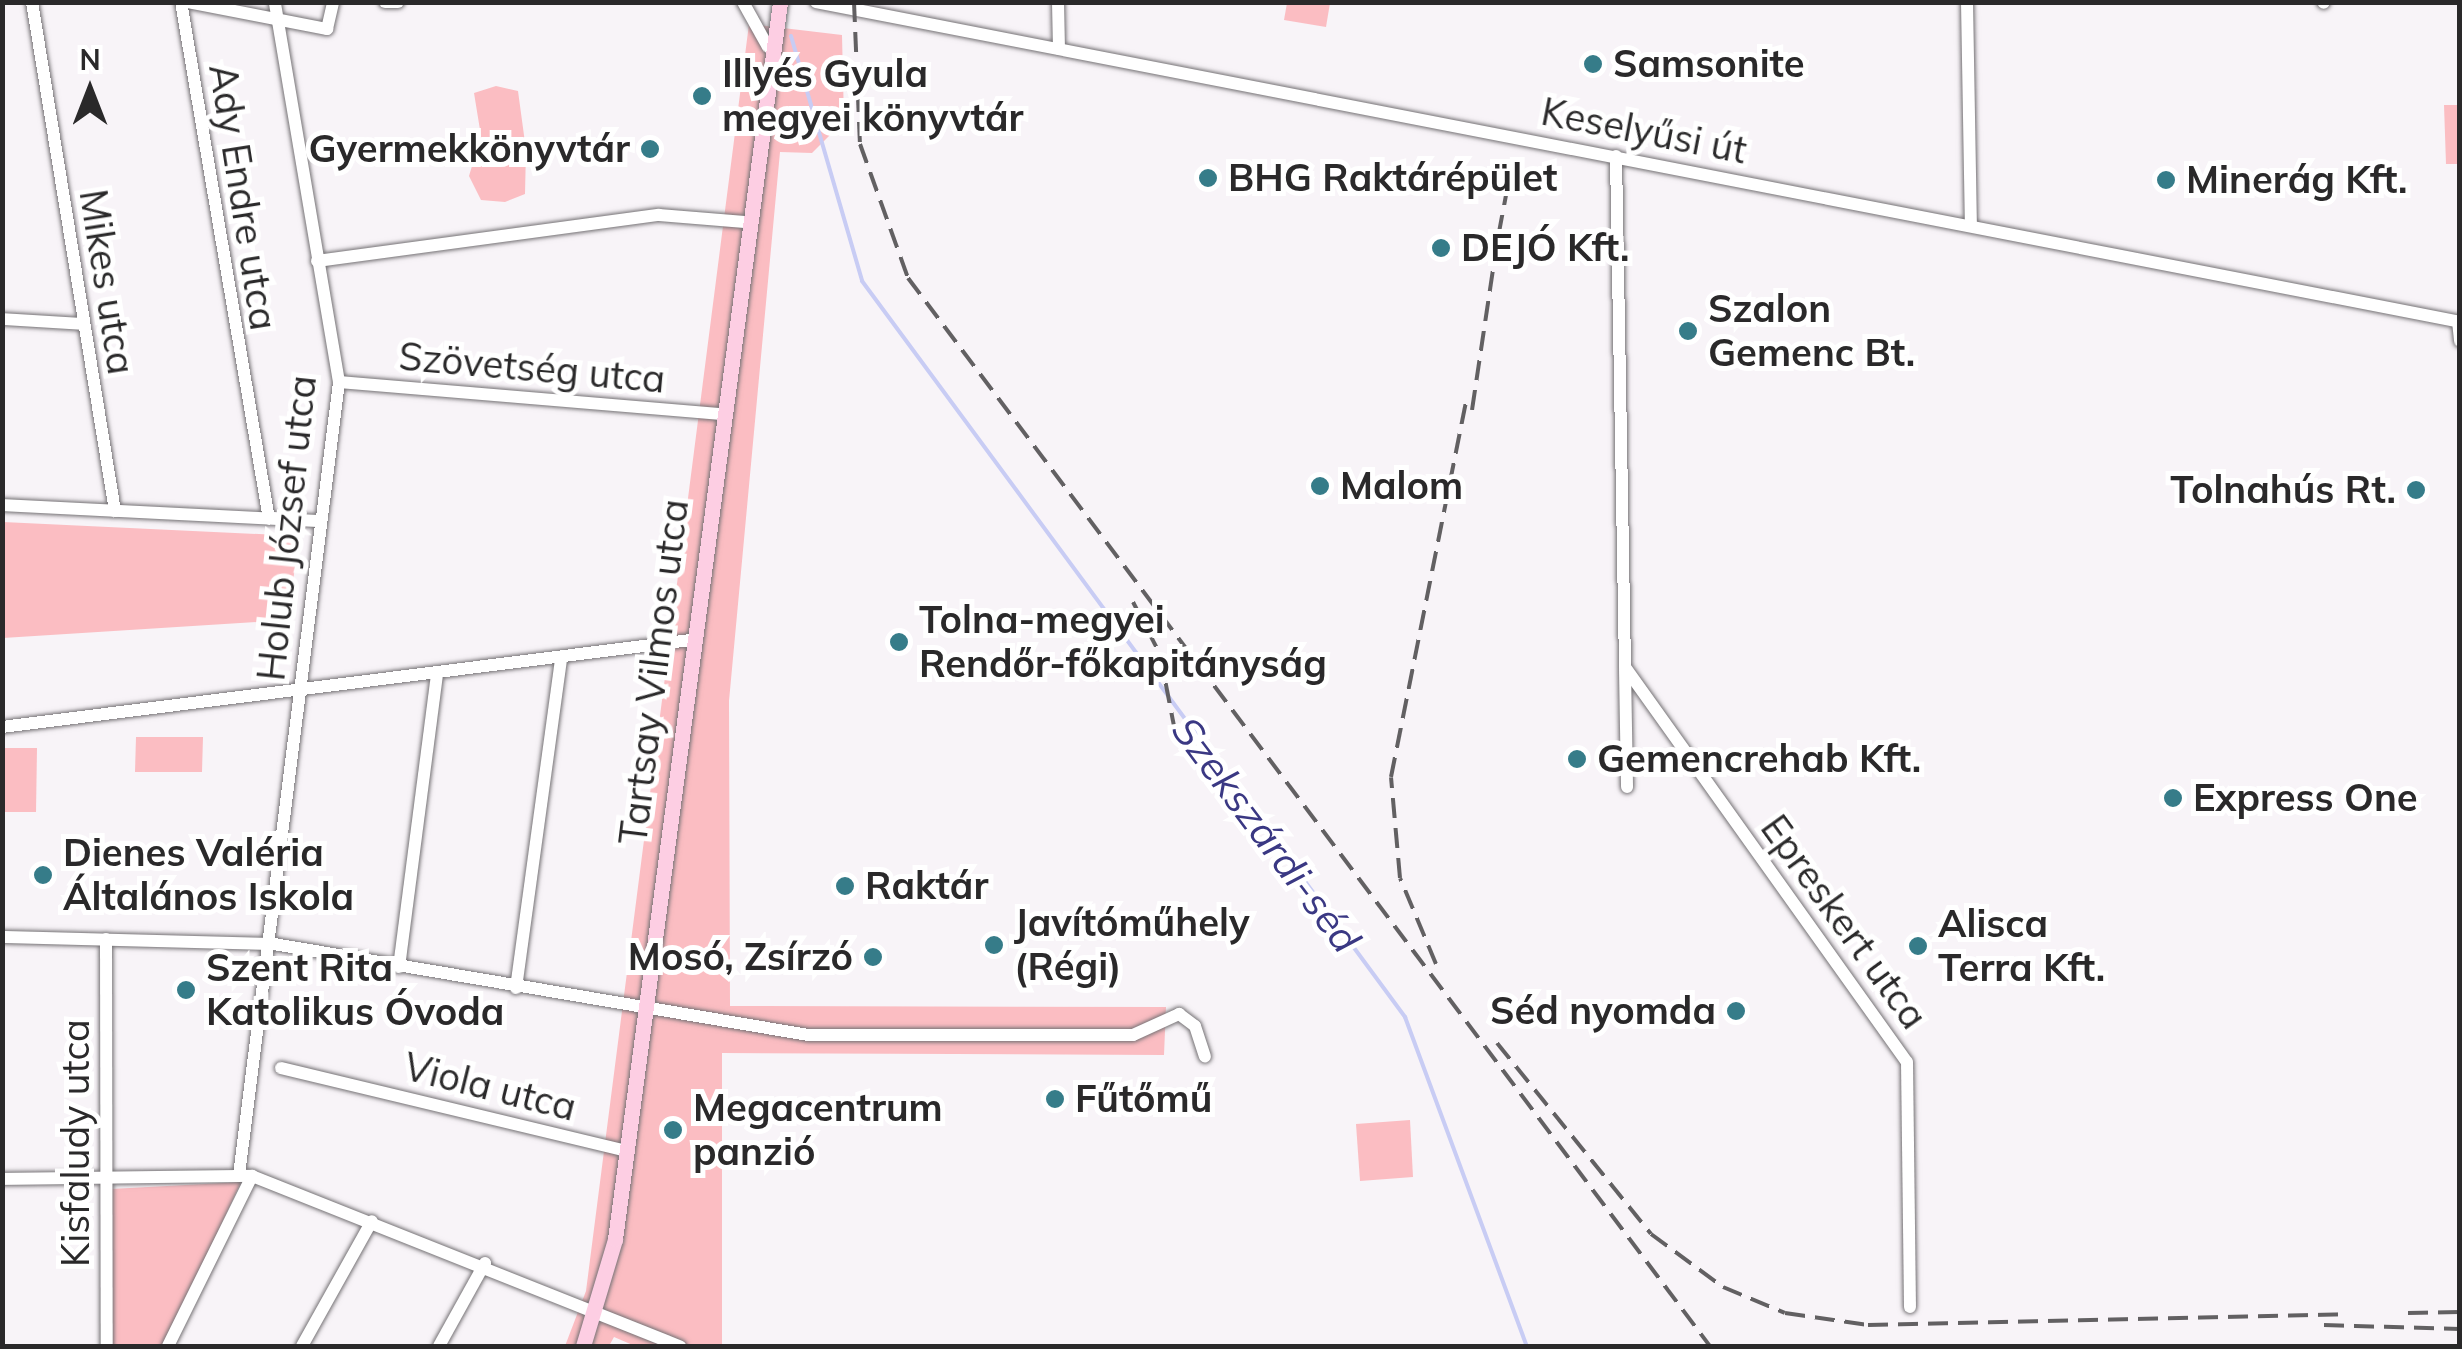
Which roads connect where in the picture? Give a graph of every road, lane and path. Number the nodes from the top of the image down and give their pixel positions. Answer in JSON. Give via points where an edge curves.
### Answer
{"nodes":[{"id":1,"x":32,"y":2,"type":"edge"},
{"id":2,"x":181,"y":2,"type":"edge"},
{"id":3,"x":188,"y":2,"type":"edge"},
{"id":4,"x":275,"y":2,"type":"edge"},
{"id":5,"x":333,"y":2,"type":"edge"},
{"id":6,"x":384,"y":2,"type":"edge"},
{"id":7,"x":398,"y":2,"type":"edge"},
{"id":8,"x":743,"y":2,"type":"edge"},
{"id":9,"x":780,"y":2,"type":"edge"},
{"id":10,"x":816,"y":2,"type":"edge"},
{"id":11,"x":1058,"y":2,"type":"edge"},
{"id":12,"x":1967,"y":2,"type":"edge"},
{"id":13,"x":840,"y":5,"type":"edge"},
{"id":14,"x":273,"y":20,"type":"junction"},
{"id":15,"x":768,"y":47,"type":"junction"},
{"id":16,"x":1059,"y":48,"type":"junction"},
{"id":17,"x":1616,"y":156,"type":"junction"},
{"id":18,"x":745,"y":222,"type":"junction"},
{"id":19,"x":1971,"y":224,"type":"junction"},
{"id":20,"x":317,"y":260,"type":"junction"},
{"id":21,"x":2,"y":318,"type":"edge"},
{"id":22,"x":2459,"y":322,"type":"edge"},
{"id":23,"x":84,"y":324,"type":"junction"},
{"id":24,"x":2460,"y":341,"type":"edge"},
{"id":25,"x":340,"y":382,"type":"junction"},
{"id":26,"x":719,"y":414,"type":"junction"},
{"id":27,"x":2,"y":505,"type":"edge"},
{"id":28,"x":115,"y":511,"type":"junction"},
{"id":29,"x":268,"y":519,"type":"junction"},
{"id":30,"x":317,"y":521,"type":"junction"},
{"id":31,"x":691,"y":640,"type":"junction"},
{"id":32,"x":561,"y":658,"type":"junction"},
{"id":33,"x":1625,"y":668,"type":"junction"},
{"id":34,"x":437,"y":676,"type":"junction"},
{"id":35,"x":299,"y":696,"type":"junction"},
{"id":36,"x":2,"y":727,"type":"edge"},
{"id":37,"x":1627,"y":786,"type":"dead end"},
{"id":38,"x":2,"y":936,"type":"edge"},
{"id":39,"x":106,"y":939,"type":"junction"},
{"id":40,"x":274,"y":944,"type":"junction"},
{"id":41,"x":399,"y":966,"type":"junction"},
{"id":42,"x":516,"y":988,"type":"junction"},
{"id":43,"x":645,"y":1010,"type":"junction"},
{"id":44,"x":1205,"y":1056,"type":"dead end"},
{"id":45,"x":281,"y":1068,"type":"dead end"},
{"id":46,"x":626,"y":1151,"type":"junction"},
{"id":47,"x":246,"y":1176,"type":"junction"},
{"id":48,"x":2,"y":1179,"type":"edge"},
{"id":49,"x":106,"y":1179,"type":"junction"},
{"id":50,"x":372,"y":1221,"type":"junction"},
{"id":51,"x":485,"y":1264,"type":"junction"},
{"id":52,"x":1910,"y":1307,"type":"dead end"},
{"id":53,"x":600,"y":1311,"type":"junction"},
{"id":54,"x":106,"y":1346,"type":"edge"},
{"id":55,"x":168,"y":1346,"type":"edge"},
{"id":56,"x":302,"y":1346,"type":"edge"},
{"id":57,"x":439,"y":1346,"type":"edge"},
{"id":58,"x":583,"y":1346,"type":"edge"},
{"id":59,"x":680,"y":1346,"type":"edge"}],
"edges":[{"from":1,"to":23,"type":"street","name":"Mikes utca"},
{"from":2,"to":29,"type":"street","name":"Ady Endre utca"},
{"from":3,"to":14,"type":"street"},
{"from":4,"to":14,"type":"street","name":"Holub József utca"},
{"from":5,"to":14,"type":"street","via":[[328,29]]},
{"from":6,"to":7,"type":"street"},
{"from":8,"to":15,"type":"street"},
{"from":9,"to":15,"type":"main road","name":"Tartsay Vilmos utca"},
{"from":10,"to":13,"type":"street","name":"Keselyűsi út"},
{"from":11,"to":16,"type":"street"},
{"from":12,"to":19,"type":"street"},
{"from":13,"to":16,"type":"street","name":"Keselyűsi út"},
{"from":14,"to":20,"type":"street","name":"Holub József utca"},
{"from":15,"to":18,"type":"main road","name":"Tartsay Vilmos utca"},
{"from":16,"to":17,"type":"street","name":"Keselyűsi út"},
{"from":17,"to":19,"type":"street","name":"Keselyűsi út"},
{"from":17,"to":33,"type":"street"},
{"from":18,"to":20,"type":"street","via":[[659,215]]},
{"from":18,"to":26,"type":"main road","name":"Tartsay Vilmos utca"},
{"from":19,"to":22,"type":"street","name":"Keselyűsi út"},
{"from":20,"to":25,"type":"street","name":"Holub József utca"},
{"from":21,"to":23,"type":"street"},
{"from":22,"to":24,"type":"street"},
{"from":23,"to":28,"type":"street","name":"Mikes utca"},
{"from":25,"to":26,"type":"street","name":"Szövetség utca"},
{"from":25,"to":30,"type":"street","name":"Holub József utca"},
{"from":26,"to":31,"type":"main road","name":"Tartsay Vilmos utca"},
{"from":27,"to":28,"type":"street"},
{"from":28,"to":29,"type":"street"},
{"from":29,"to":30,"type":"street"},
{"from":30,"to":35,"type":"street","name":"Holub József utca"},
{"from":31,"to":32,"type":"street"},
{"from":31,"to":43,"type":"main road","name":"Tartsay Vilmos utca"},
{"from":32,"to":34,"type":"street"},
{"from":32,"to":42,"type":"street"},
{"from":33,"to":37,"type":"street"},
{"from":33,"to":52,"type":"street","name":"Epreskert utca","via":[[1907,1062]]},
{"from":34,"to":35,"type":"street"},
{"from":34,"to":41,"type":"street"},
{"from":35,"to":36,"type":"street"},
{"from":35,"to":40,"type":"street","name":"Holub József utca"},
{"from":38,"to":39,"type":"street"},
{"from":39,"to":40,"type":"street"},
{"from":39,"to":49,"type":"street","name":"Kisfaludy utca"},
{"from":40,"to":41,"type":"street"},
{"from":40,"to":47,"type":"street","name":"Holub József utca"},
{"from":41,"to":42,"type":"street"},
{"from":42,"to":43,"type":"street"},
{"from":43,"to":44,"type":"street","via":[[808,1036],[1133,1035],[1183,1014]]},
{"from":43,"to":46,"type":"main road","name":"Tartsay Vilmos utca"},
{"from":45,"to":46,"type":"street","name":"Viola utca"},
{"from":46,"to":53,"type":"main road","name":"Tartsay Vilmos utca"},
{"from":47,"to":49,"type":"street"},
{"from":47,"to":50,"type":"street"},
{"from":47,"to":55,"type":"street","name":"Holub József utca"},
{"from":48,"to":49,"type":"street"},
{"from":49,"to":54,"type":"street","name":"Kisfaludy utca"},
{"from":50,"to":51,"type":"street"},
{"from":50,"to":56,"type":"street"},
{"from":51,"to":53,"type":"street"},
{"from":51,"to":57,"type":"street"},
{"from":53,"to":58,"type":"main road","name":"Tartsay Vilmos utca"},
{"from":53,"to":59,"type":"street"}]}
